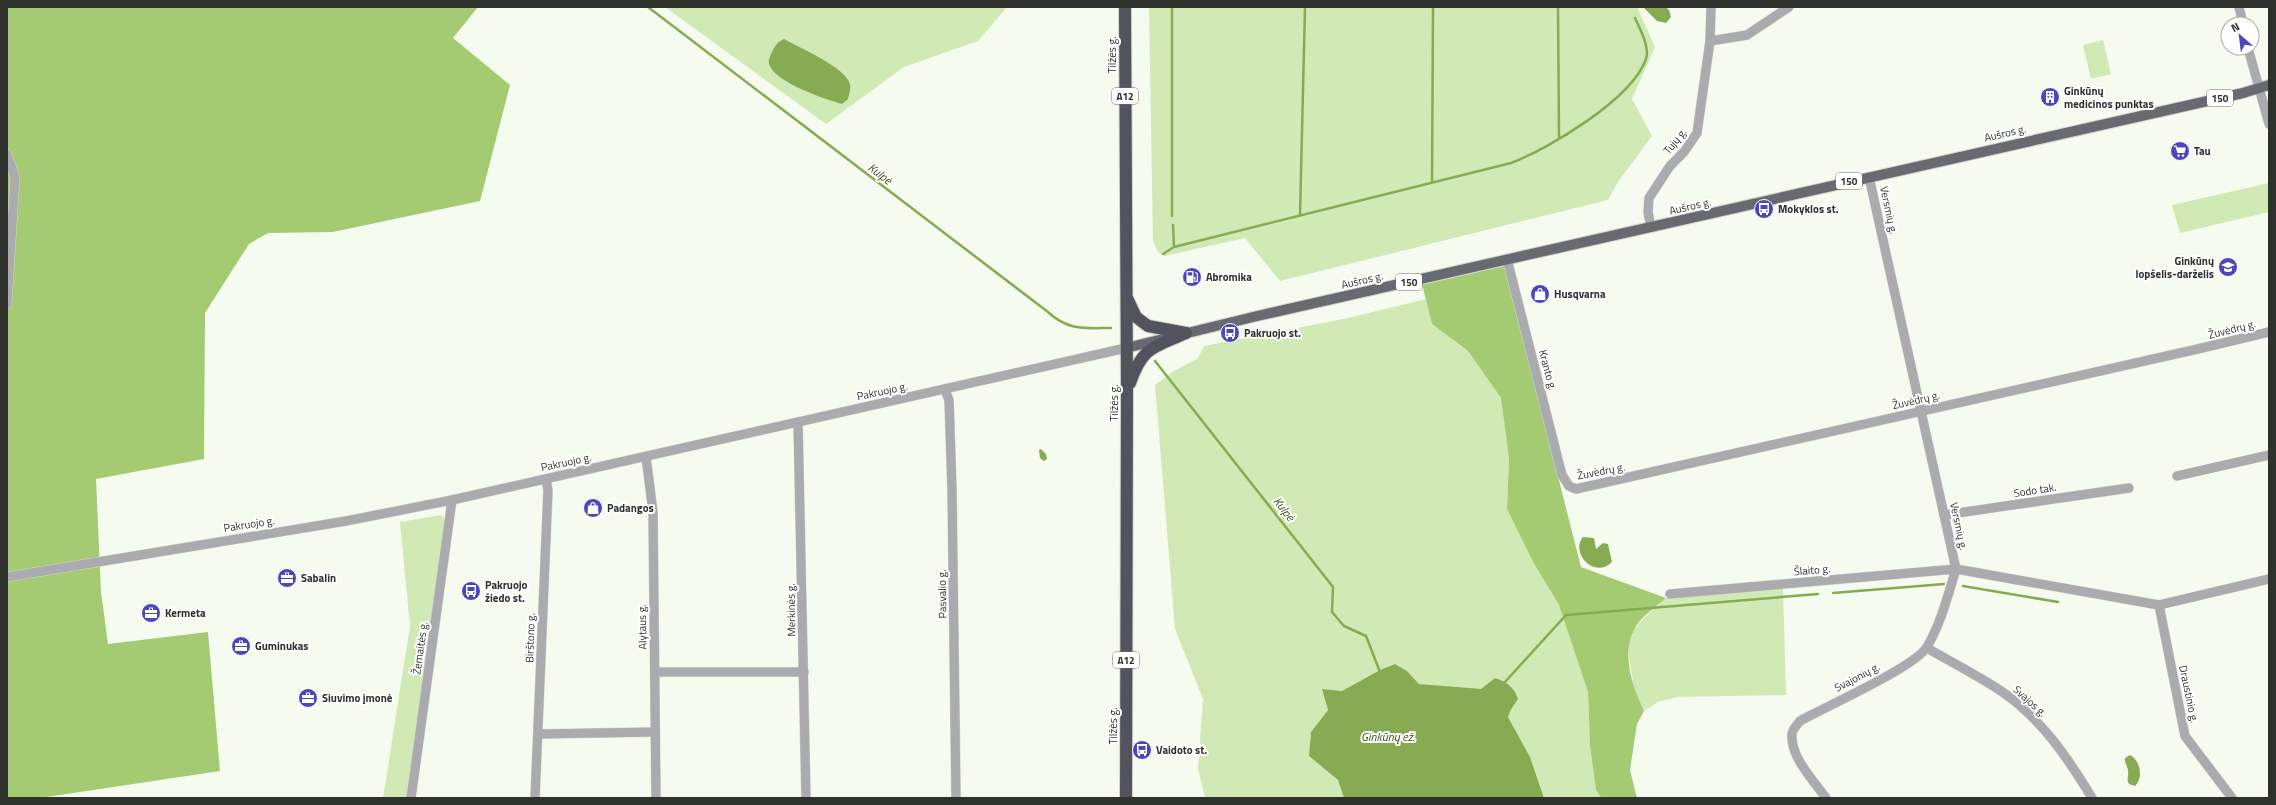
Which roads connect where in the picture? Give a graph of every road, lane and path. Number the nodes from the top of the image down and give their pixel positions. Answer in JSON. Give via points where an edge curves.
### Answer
{"nodes":[{"id":1,"x":1125,"y":7,"type":"edge"},
{"id":2,"x":1711,"y":7,"type":"edge"},
{"id":3,"x":1789,"y":7,"type":"edge"},
{"id":4,"x":1710,"y":41,"type":"junction"},
{"id":5,"x":2250,"y":56,"type":"edge"},
{"id":6,"x":2269,"y":85,"type":"edge"},
{"id":7,"x":2259,"y":89,"type":"junction"},
{"id":8,"x":2269,"y":124,"type":"edge"},
{"id":9,"x":7,"y":154,"type":"edge"},
{"id":10,"x":1869,"y":177,"type":"junction"},
{"id":11,"x":1651,"y":227,"type":"junction"},
{"id":12,"x":1506,"y":260,"type":"junction"},
{"id":13,"x":1126,"y":296,"type":"junction"},
{"id":14,"x":7,"y":304,"type":"edge"},
{"id":15,"x":2269,"y":332,"type":"edge"},
{"id":16,"x":1186,"y":333,"type":"junction"},
{"id":17,"x":1126,"y":348,"type":"junction"},
{"id":18,"x":945,"y":390,"type":"junction"},
{"id":19,"x":1127,"y":391,"type":"junction"},
{"id":20,"x":1921,"y":411,"type":"junction"},
{"id":21,"x":798,"y":422,"type":"junction"},
{"id":22,"x":2269,"y":456,"type":"edge"},
{"id":23,"x":646,"y":457,"type":"junction"},
{"id":24,"x":2176,"y":476,"type":"dead end"},
{"id":25,"x":546,"y":479,"type":"junction"},
{"id":26,"x":1569,"y":486,"type":"joint"},
{"id":27,"x":2129,"y":488,"type":"dead end"},
{"id":28,"x":452,"y":500,"type":"junction"},
{"id":29,"x":1944,"y":515,"type":"junction"},
{"id":30,"x":1956,"y":569,"type":"junction"},
{"id":31,"x":7,"y":577,"type":"edge"},
{"id":32,"x":2269,"y":578,"type":"edge"},
{"id":33,"x":1670,"y":594,"type":"dead end"},
{"id":34,"x":2159,"y":605,"type":"junction"},
{"id":35,"x":1927,"y":648,"type":"junction"},
{"id":36,"x":655,"y":672,"type":"junction"},
{"id":37,"x":804,"y":672,"type":"junction"},
{"id":38,"x":655,"y":732,"type":"junction"},
{"id":39,"x":539,"y":734,"type":"junction"},
{"id":40,"x":411,"y":798,"type":"edge"},
{"id":41,"x":535,"y":798,"type":"edge"},
{"id":42,"x":656,"y":798,"type":"edge"},
{"id":43,"x":806,"y":798,"type":"edge"},
{"id":44,"x":956,"y":798,"type":"edge"},
{"id":45,"x":1126,"y":798,"type":"edge"},
{"id":46,"x":1826,"y":798,"type":"edge"},
{"id":47,"x":2092,"y":798,"type":"edge"},
{"id":48,"x":2232,"y":798,"type":"edge"}],
"edges":[{"from":1,"to":13,"type":"highway","name":"Tilžės g.","number":"A12"},
{"from":2,"to":4,"type":"street","name":"Tujų g."},
{"from":3,"to":4,"type":"street","via":[[1747,35]]},
{"from":4,"to":11,"type":"street","name":"Tujų g.","via":[[1697,133],[1670,166],[1649,198]]},
{"from":5,"to":7,"type":"street"},
{"from":6,"to":7,"type":"main road","number":"150"},
{"from":7,"to":8,"type":"street"},
{"from":7,"to":10,"type":"main road","name":"Aušros g.","number":"150"},
{"from":9,"to":14,"type":"street","via":[[15,178]]},
{"from":10,"to":11,"type":"main road","name":"Aušros g.","number":"150"},
{"from":10,"to":20,"type":"street","name":"Versmių g."},
{"from":11,"to":12,"type":"main road","name":"Aušros g.","number":"150"},
{"from":12,"to":16,"type":"main road","name":"Aušros g.","number":"150"},
{"from":12,"to":26,"type":"street","name":"Kranto g.","via":[[1562,475]]},
{"from":13,"to":16,"type":"highway","via":[[1136,317],[1148,326]]},
{"from":13,"to":17,"type":"highway","name":"Tilžės g.","number":"A12"},
{"from":15,"to":20,"type":"street","name":"Žuvėdrų g."},
{"from":16,"to":17,"type":"main road","name":"Aušros g.","number":"150"},
{"from":16,"to":19,"type":"highway","via":[[1142,356]]},
{"from":17,"to":18,"type":"street","name":"Pakruojo g."},
{"from":17,"to":19,"type":"highway","name":"Tilžės g.","number":"A12"},
{"from":18,"to":21,"type":"street","name":"Pakruojo g."},
{"from":18,"to":44,"type":"street","name":"Pasvalio g.","via":[[949,400],[952,482]]},
{"from":19,"to":45,"type":"highway","name":"Tilžės g.","number":"A12"},
{"from":20,"to":26,"type":"street","name":"Žuvėdrų g.","via":[[1582,488]]},
{"from":20,"to":29,"type":"street","name":"Versmių g."},
{"from":21,"to":23,"type":"street","name":"Pakruojo g."},
{"from":21,"to":37,"type":"street","name":"Merkinės g."},
{"from":22,"to":24,"type":"street"},
{"from":23,"to":25,"type":"street","name":"Pakruojo g."},
{"from":23,"to":36,"type":"street","name":"Alytaus g.","via":[[653,512]]},
{"from":25,"to":28,"type":"street","name":"Pakruojo g."},
{"from":25,"to":39,"type":"street","name":"Birštono g.","via":[[548,490]]},
{"from":27,"to":29,"type":"street","name":"Sodo tak."},
{"from":28,"to":31,"type":"street","name":"Pakruojo g.","via":[[346,521]]},
{"from":28,"to":40,"type":"street","name":"Žemaitės g."},
{"from":29,"to":30,"type":"street","name":"Versmių g."},
{"from":30,"to":33,"type":"street","name":"Šlaito g."},
{"from":30,"to":34,"type":"street"},
{"from":30,"to":35,"type":"street","name":"Svajonių g.","via":[[1943,613]]},
{"from":32,"to":34,"type":"street"},
{"from":34,"to":48,"type":"street","name":"Draustinio g.","via":[[2186,736]]},
{"from":35,"to":46,"type":"street","name":"Svajonių g.","via":[[1901,667],[1800,721],[1792,733],[1792,745]]},
{"from":35,"to":47,"type":"street","name":"Svajos g.","via":[[2002,691],[2025,710],[2064,754]]},
{"from":36,"to":37,"type":"street"},
{"from":36,"to":38,"type":"street","name":"Alytaus g."},
{"from":37,"to":43,"type":"street","name":"Merkinės g."},
{"from":38,"to":39,"type":"street"},
{"from":38,"to":42,"type":"street","name":"Alytaus g."},
{"from":39,"to":41,"type":"street","name":"Birštono g."}]}
